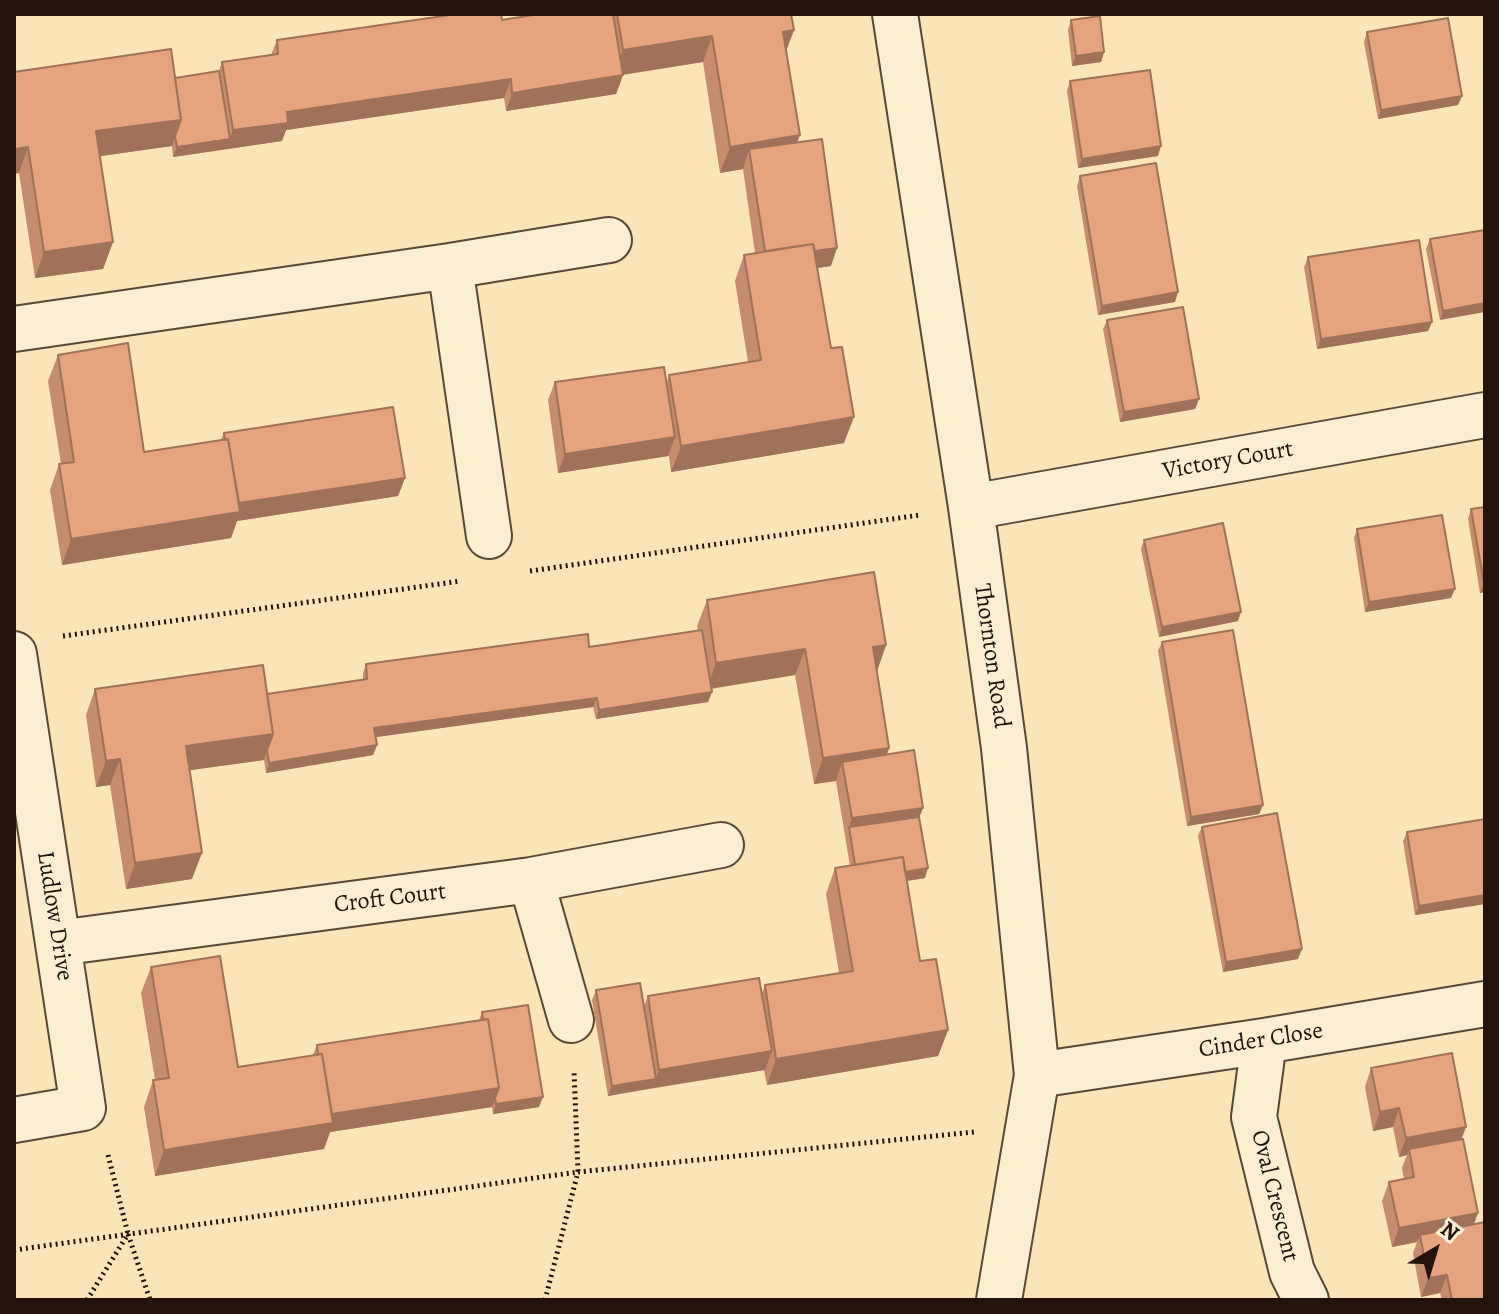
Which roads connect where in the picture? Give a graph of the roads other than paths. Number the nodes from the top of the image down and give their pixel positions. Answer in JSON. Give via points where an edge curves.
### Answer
{"nodes":[{"id":1,"x":895,"y":14,"type":"edge"},
{"id":2,"x":609,"y":240,"type":"dead end"},
{"id":3,"x":450,"y":266,"type":"junction"},
{"id":4,"x":14,"y":329,"type":"edge"},
{"id":5,"x":1485,"y":415,"type":"edge"},
{"id":6,"x":971,"y":507,"type":"junction"},
{"id":7,"x":489,"y":536,"type":"dead end"},
{"id":8,"x":14,"y":654,"type":"edge"},
{"id":9,"x":721,"y":845,"type":"dead end"},
{"id":10,"x":531,"y":880,"type":"junction"},
{"id":11,"x":58,"y":943,"type":"junction"},
{"id":12,"x":1485,"y":1004,"type":"edge"},
{"id":13,"x":571,"y":1020,"type":"road end"},
{"id":14,"x":1264,"y":1041,"type":"junction"},
{"id":15,"x":1037,"y":1075,"type":"junction"},
{"id":16,"x":14,"y":1120,"type":"edge"},
{"id":17,"x":999,"y":1300,"type":"edge"},
{"id":18,"x":1306,"y":1300,"type":"edge"}],
"edges":[{"from":1,"to":6,"type":"street","name":"Thornton Road"},
{"from":2,"to":3,"type":"street"},
{"from":3,"to":4,"type":"street"},
{"from":3,"to":7,"type":"street"},
{"from":5,"to":6,"type":"street","name":"Victory Court"},
{"from":6,"to":15,"type":"street","name":"Thornton Road","via":[[1004,748]]},
{"from":8,"to":11,"type":"street","name":"Ludlow Drive"},
{"from":9,"to":10,"type":"street","name":"Croft Court"},
{"from":10,"to":11,"type":"street","name":"Croft Court"},
{"from":10,"to":13,"type":"street"},
{"from":11,"to":16,"type":"street","name":"Ludlow Drive","via":[[83,1108]]},
{"from":12,"to":14,"type":"street","name":"Cinder Close"},
{"from":14,"to":15,"type":"street","name":"Cinder Close"},
{"from":14,"to":18,"type":"street","name":"Oval Crescent","via":[[1254,1117],[1292,1272]]},
{"from":15,"to":17,"type":"street","name":"Thornton Road"}]}
